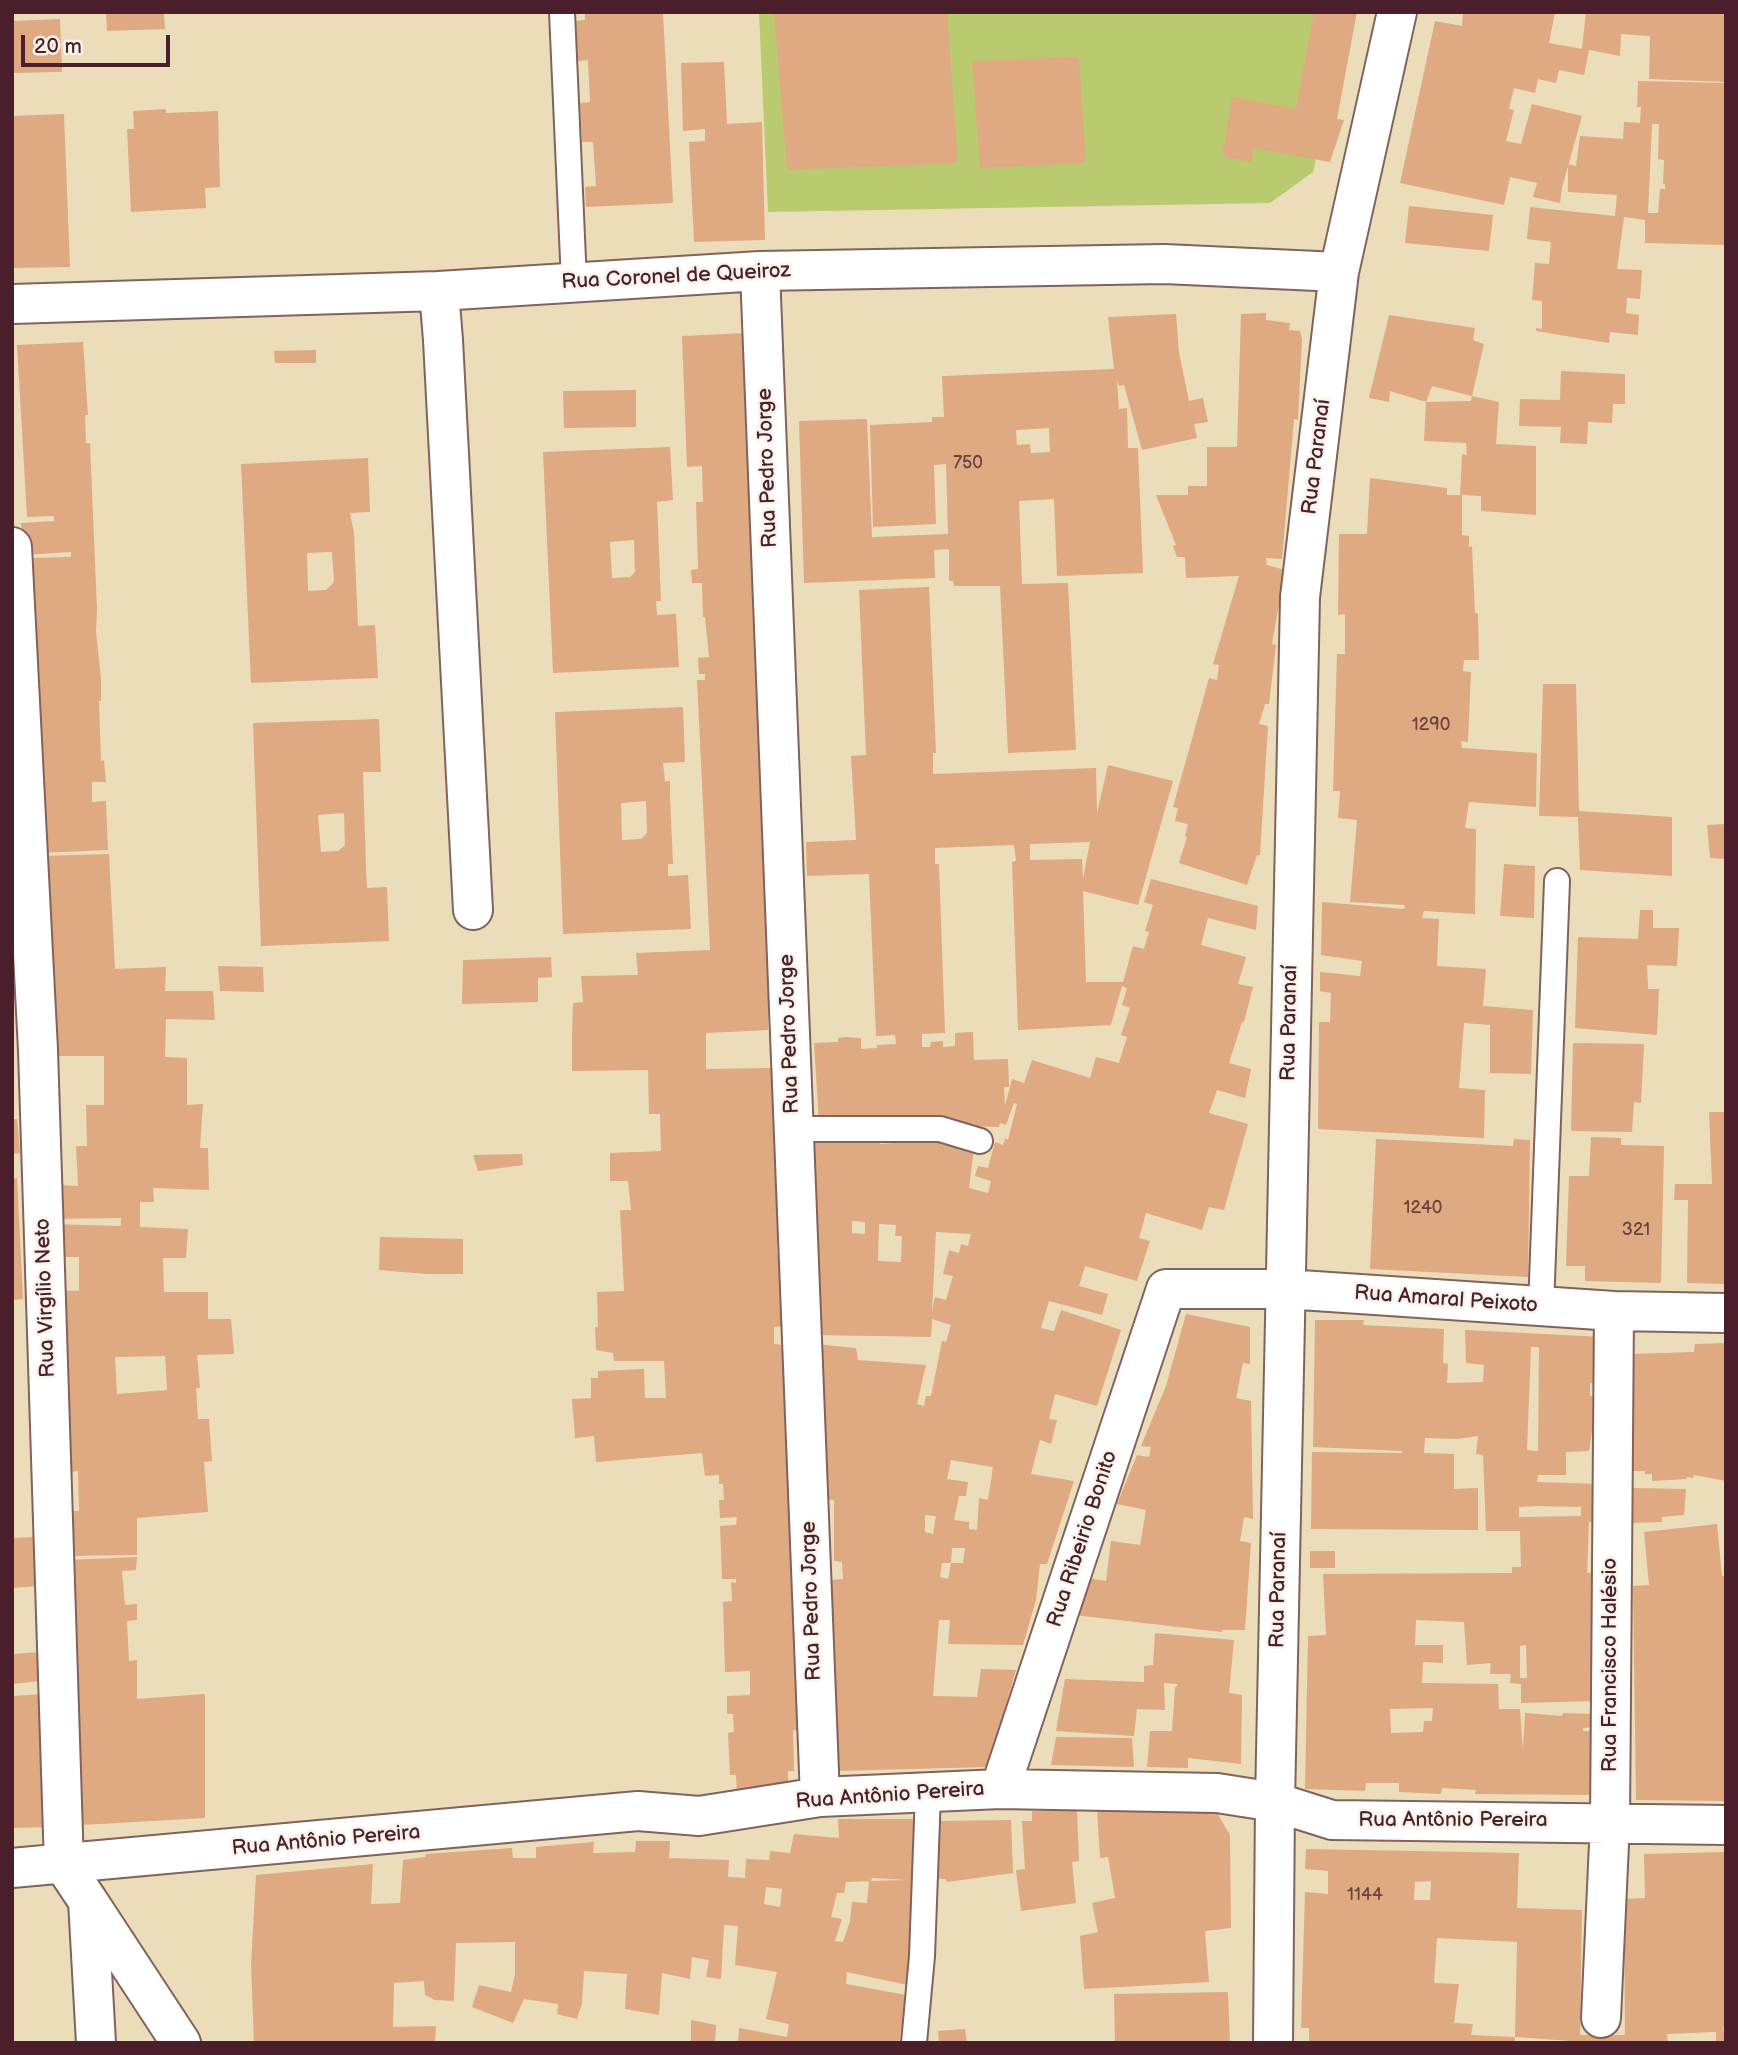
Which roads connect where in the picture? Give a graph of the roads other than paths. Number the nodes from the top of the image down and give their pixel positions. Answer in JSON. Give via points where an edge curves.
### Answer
{"nodes":[{"id":1,"x":562,"y":12,"type":"edge"},
{"id":2,"x":1396,"y":12,"type":"edge"},
{"id":3,"x":760,"y":271,"type":"junction"},
{"id":4,"x":1339,"y":272,"type":"junction"},
{"id":5,"x":574,"y":282,"type":"junction"},
{"id":6,"x":439,"y":291,"type":"junction"},
{"id":7,"x":12,"y":304,"type":"edge"},
{"id":8,"x":12,"y":547,"type":"edge"},
{"id":9,"x":1557,"y":881,"type":"dead end"},
{"id":10,"x":473,"y":910,"type":"dead end"},
{"id":11,"x":793,"y":1129,"type":"junction"},
{"id":12,"x":980,"y":1141,"type":"dead end"},
{"id":13,"x":1166,"y":1289,"type":"joint"},
{"id":14,"x":1284,"y":1289,"type":"junction"},
{"id":15,"x":1541,"y":1307,"type":"junction"},
{"id":16,"x":1614,"y":1311,"type":"junction"},
{"id":17,"x":1726,"y":1313,"type":"edge"},
{"id":18,"x":1000,"y":1789,"type":"junction"},
{"id":19,"x":928,"y":1793,"type":"junction"},
{"id":20,"x":820,"y":1797,"type":"junction"},
{"id":21,"x":1275,"y":1802,"type":"junction"},
{"id":22,"x":1610,"y":1822,"type":"junction"},
{"id":23,"x":1726,"y":1825,"type":"edge"},
{"id":24,"x":64,"y":1865,"type":"junction"},
{"id":25,"x":12,"y":1868,"type":"edge"},
{"id":26,"x":88,"y":1900,"type":"junction"},
{"id":27,"x":1601,"y":2018,"type":"dead end"},
{"id":28,"x":96,"y":2043,"type":"edge"},
{"id":29,"x":181,"y":2043,"type":"edge"},
{"id":30,"x":914,"y":2043,"type":"edge"},
{"id":31,"x":1273,"y":2043,"type":"edge"}],
"edges":[{"from":1,"to":5,"type":"lane"},
{"from":2,"to":4,"type":"street","name":"Rua Paranaí"},
{"from":3,"to":4,"type":"street","name":"Rua Coronel de Queiroz","via":[[1164,264]]},
{"from":3,"to":5,"type":"street","name":"Rua Coronel de Queiroz"},
{"from":3,"to":11,"type":"street","name":"Rua Pedro Jorge"},
{"from":4,"to":14,"type":"street","name":"Rua Paranaí","via":[[1300,597]]},
{"from":5,"to":6,"type":"street","name":"Rua Coronel de Queiroz"},
{"from":6,"to":7,"type":"street","name":"Rua Coronel de Queiroz"},
{"from":6,"to":10,"type":"street"},
{"from":8,"to":24,"type":"street","name":"Rua Virgílio Neto","via":[[38,1050]]},
{"from":9,"to":15,"type":"lane"},
{"from":11,"to":12,"type":"lane","via":[[940,1129]]},
{"from":11,"to":20,"type":"street","name":"Rua Pedro Jorge"},
{"from":13,"to":14,"type":"street","name":"Rua Amaral Peixoto"},
{"from":13,"to":18,"type":"street","name":"Rua Ribeirio Bonito"},
{"from":14,"to":15,"type":"street","name":"Rua Amaral Peixoto"},
{"from":14,"to":21,"type":"street","name":"Rua Paranaí"},
{"from":15,"to":16,"type":"street","name":"Rua Amaral Peixoto"},
{"from":16,"to":17,"type":"street","name":"Rua Amaral Peixoto"},
{"from":16,"to":22,"type":"street","name":"Rua Francisco Halésio"},
{"from":18,"to":19,"type":"street","name":"Rua Antônio Pereira"},
{"from":18,"to":21,"type":"street","name":"Rua Antônio Pereira","via":[[1217,1793]]},
{"from":19,"to":20,"type":"street","name":"Rua Antônio Pereira"},
{"from":19,"to":30,"type":"lane"},
{"from":20,"to":24,"type":"street","name":"Rua Antônio Pereira","via":[[699,1816],[638,1811]]},
{"from":21,"to":22,"type":"street","name":"Rua Antônio Pereira","via":[[1332,1820]]},
{"from":21,"to":31,"type":"street","name":"Rua Paranaí"},
{"from":22,"to":23,"type":"street","name":"Rua Antônio Pereira"},
{"from":22,"to":27,"type":"street","name":"Rua Francisco Halésio"},
{"from":24,"to":25,"type":"street","name":"Rua Antônio Pereira"},
{"from":24,"to":26,"type":"street"},
{"from":26,"to":28,"type":"street"},
{"from":26,"to":29,"type":"street"}]}
